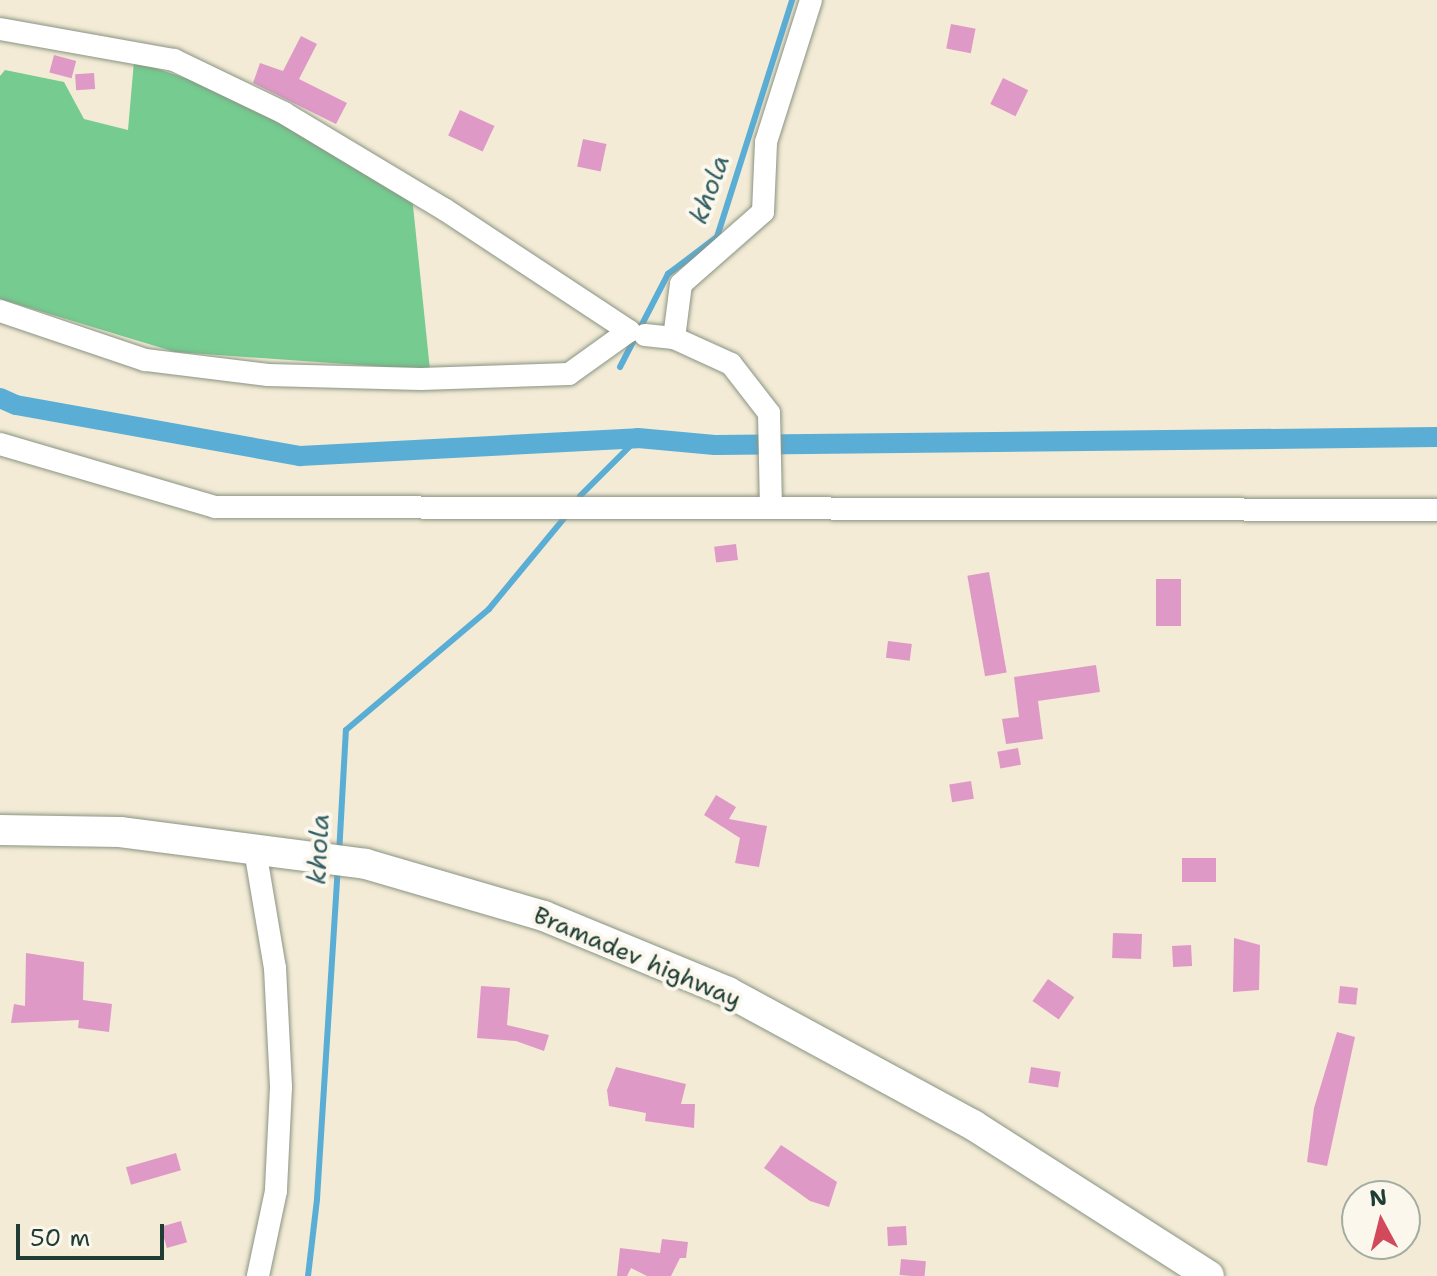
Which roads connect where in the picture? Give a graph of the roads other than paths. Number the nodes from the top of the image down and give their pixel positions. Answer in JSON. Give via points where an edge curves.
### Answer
{"nodes":[{"id":1,"x":811,"y":0,"type":"edge"},
{"id":2,"x":0,"y":29,"type":"edge"},
{"id":3,"x":0,"y":311,"type":"edge"},
{"id":4,"x":645,"y":335,"type":"dead end"},
{"id":5,"x":674,"y":338,"type":"junction"},
{"id":6,"x":0,"y":444,"type":"edge"},
{"id":7,"x":771,"y":506,"type":"junction"},
{"id":8,"x":1437,"y":510,"type":"edge"},
{"id":9,"x":0,"y":830,"type":"edge"},
{"id":10,"x":270,"y":852,"type":"junction"},
{"id":11,"x":258,"y":1276,"type":"edge"},
{"id":12,"x":1209,"y":1276,"type":"edge"}],
"edges":[{"from":1,"to":5,"type":"street","via":[[766,142],[763,212],[681,284]]},
{"from":2,"to":3,"type":"street","via":[[174,60],[284,113],[457,217],[629,331],[569,374],[421,379],[268,375],[145,360]]},
{"from":4,"to":5,"type":"street"},
{"from":5,"to":7,"type":"street","via":[[731,364],[769,413]]},
{"from":6,"to":7,"type":"street","via":[[215,507]]},
{"from":7,"to":8,"type":"street","via":[[1010,513],[1239,507]]},
{"from":9,"to":10,"type":"street","name":"Bramadev highway","via":[[120,832]]},
{"from":10,"to":11,"type":"street","via":[[281,1087],[276,1191]]},
{"from":10,"to":12,"type":"street","name":"Bramadev highway","via":[[366,864],[544,916],[728,992],[973,1125]]}]}
